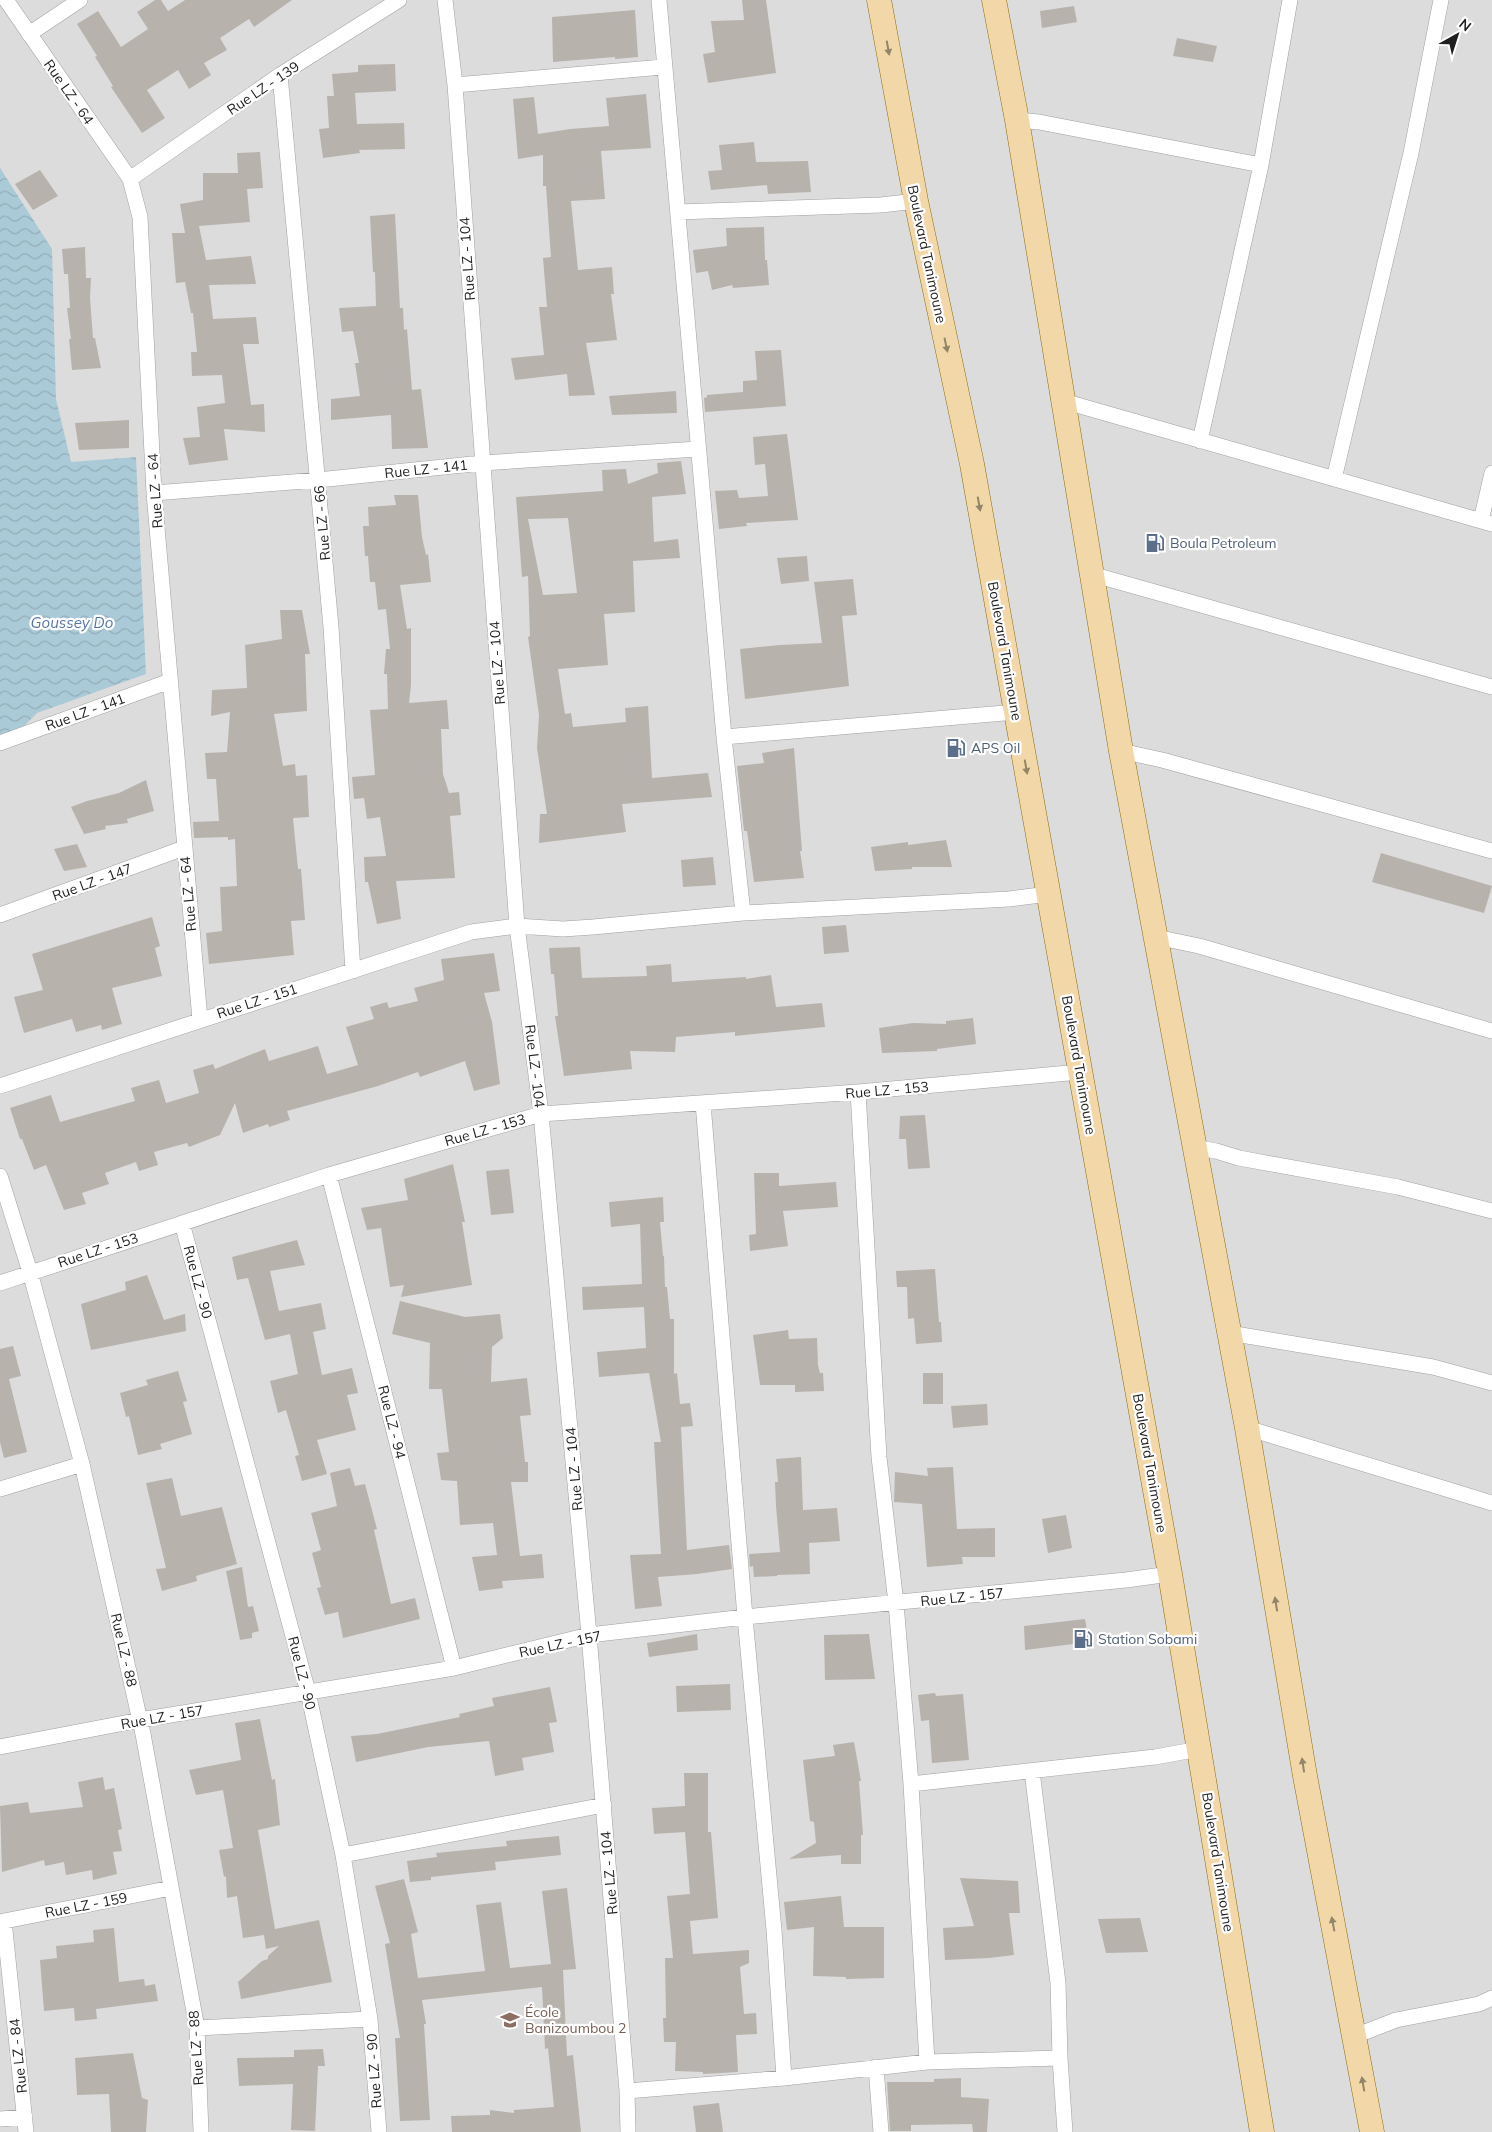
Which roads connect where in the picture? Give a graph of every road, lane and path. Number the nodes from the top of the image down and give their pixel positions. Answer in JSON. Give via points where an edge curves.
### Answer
{"nodes":[{"id":1,"x":6,"y":0,"type":"edge"},
{"id":2,"x":80,"y":0,"type":"edge"},
{"id":3,"x":400,"y":0,"type":"edge"},
{"id":4,"x":445,"y":0,"type":"edge"},
{"id":5,"x":658,"y":0,"type":"edge"},
{"id":6,"x":879,"y":0,"type":"edge"},
{"id":7,"x":994,"y":0,"type":"edge"},
{"id":8,"x":1290,"y":0,"type":"edge"},
{"id":9,"x":1441,"y":0,"type":"edge"},
{"id":10,"x":28,"y":34,"type":"junction"},
{"id":11,"x":663,"y":67,"type":"junction"},
{"id":12,"x":280,"y":75,"type":"junction"},
{"id":13,"x":455,"y":86,"type":"junction"},
{"id":14,"x":1017,"y":120,"type":"junction"},
{"id":15,"x":1261,"y":165,"type":"junction"},
{"id":16,"x":130,"y":180,"type":"junction"},
{"id":17,"x":916,"y":201,"type":"junction"},
{"id":18,"x":678,"y":212,"type":"junction"},
{"id":19,"x":1063,"y":401,"type":"junction"},
{"id":20,"x":1200,"y":441,"type":"junction"},
{"id":21,"x":698,"y":449,"type":"junction"},
{"id":22,"x":482,"y":463,"type":"junction"},
{"id":23,"x":1492,"y":474,"type":"edge"},
{"id":24,"x":1334,"y":479,"type":"junction"},
{"id":25,"x":318,"y":480,"type":"junction"},
{"id":26,"x":154,"y":493,"type":"junction"},
{"id":27,"x":1487,"y":523,"type":"edge"},
{"id":28,"x":1091,"y":574,"type":"junction"},
{"id":29,"x":170,"y":681,"type":"junction"},
{"id":30,"x":1492,"y":687,"type":"edge"},
{"id":31,"x":1016,"y":712,"type":"junction"},
{"id":32,"x":724,"y":737,"type":"junction"},
{"id":33,"x":0,"y":743,"type":"edge"},
{"id":34,"x":1121,"y":751,"type":"junction"},
{"id":35,"x":184,"y":848,"type":"junction"},
{"id":36,"x":1492,"y":851,"type":"edge"},
{"id":37,"x":1048,"y":894,"type":"junction"},
{"id":38,"x":743,"y":913,"type":"junction"},
{"id":39,"x":0,"y":915,"type":"edge"},
{"id":40,"x":517,"y":926,"type":"junction"},
{"id":41,"x":1156,"y":937,"type":"junction"},
{"id":42,"x":354,"y":971,"type":"junction"},
{"id":43,"x":200,"y":1020,"type":"junction"},
{"id":44,"x":1492,"y":1031,"type":"edge"},
{"id":45,"x":1080,"y":1072,"type":"junction"},
{"id":46,"x":0,"y":1086,"type":"edge"},
{"id":47,"x":858,"y":1092,"type":"junction"},
{"id":48,"x":703,"y":1103,"type":"junction"},
{"id":49,"x":541,"y":1114,"type":"junction"},
{"id":50,"x":1194,"y":1147,"type":"junction"},
{"id":51,"x":329,"y":1175,"type":"junction"},
{"id":52,"x":0,"y":1176,"type":"edge"},
{"id":53,"x":1492,"y":1211,"type":"edge"},
{"id":54,"x":182,"y":1223,"type":"junction"},
{"id":55,"x":30,"y":1272,"type":"junction"},
{"id":56,"x":0,"y":1283,"type":"edge"},
{"id":57,"x":1229,"y":1333,"type":"junction"},
{"id":58,"x":1492,"y":1383,"type":"edge"},
{"id":59,"x":1247,"y":1428,"type":"junction"},
{"id":60,"x":82,"y":1464,"type":"junction"},
{"id":61,"x":0,"y":1489,"type":"edge"},
{"id":62,"x":1492,"y":1503,"type":"edge"},
{"id":63,"x":1170,"y":1574,"type":"junction"},
{"id":64,"x":896,"y":1603,"type":"junction"},
{"id":65,"x":745,"y":1617,"type":"junction"},
{"id":66,"x":589,"y":1636,"type":"junction"},
{"id":67,"x":454,"y":1668,"type":"junction"},
{"id":68,"x":308,"y":1692,"type":"junction"},
{"id":69,"x":140,"y":1720,"type":"junction"},
{"id":70,"x":0,"y":1747,"type":"edge"},
{"id":71,"x":1199,"y":1749,"type":"junction"},
{"id":72,"x":1032,"y":1771,"type":"junction"},
{"id":73,"x":911,"y":1784,"type":"junction"},
{"id":74,"x":604,"y":1805,"type":"junction"},
{"id":75,"x":343,"y":1855,"type":"junction"},
{"id":76,"x":171,"y":1888,"type":"junction"},
{"id":77,"x":2,"y":1922,"type":"edge"},
{"id":78,"x":1492,"y":1998,"type":"edge"},
{"id":79,"x":370,"y":2019,"type":"junction"},
{"id":80,"x":197,"y":2028,"type":"junction"},
{"id":81,"x":1366,"y":2031,"type":"junction"},
{"id":82,"x":1060,"y":2058,"type":"junction"},
{"id":83,"x":927,"y":2062,"type":"junction"},
{"id":84,"x":876,"y":2067,"type":"junction"},
{"id":85,"x":784,"y":2078,"type":"junction"},
{"id":86,"x":627,"y":2091,"type":"junction"},
{"id":87,"x":0,"y":2119,"type":"edge"},
{"id":88,"x":26,"y":2124,"type":"edge"},
{"id":89,"x":201,"y":2132,"type":"edge"},
{"id":90,"x":379,"y":2132,"type":"edge"},
{"id":91,"x":628,"y":2132,"type":"edge"},
{"id":92,"x":881,"y":2132,"type":"edge"},
{"id":93,"x":1065,"y":2132,"type":"edge"},
{"id":94,"x":1262,"y":2132,"type":"edge"},
{"id":95,"x":1372,"y":2132,"type":"edge"}],
"edges":[{"from":1,"to":10,"type":"street","name":"Rue LZ - 64"},
{"from":2,"to":10,"type":"street"},
{"from":3,"to":12,"type":"street","name":"Rue LZ - 139"},
{"from":4,"to":13,"type":"street","name":"Rue LZ - 104"},
{"from":5,"to":11,"type":"street"},
{"from":6,"to":17,"type":"main road","name":"Boulevard Tanimoune","one_way":true},
{"from":7,"to":14,"type":"main road"},
{"from":8,"to":15,"type":"street"},
{"from":9,"to":24,"type":"street","via":[[1411,153]]},
{"from":10,"to":16,"type":"street","name":"Rue LZ - 64"},
{"from":11,"to":13,"type":"street"},
{"from":11,"to":18,"type":"street"},
{"from":12,"to":16,"type":"street","name":"Rue LZ - 139"},
{"from":12,"to":25,"type":"street","name":"Rue LZ - 66"},
{"from":13,"to":22,"type":"street","name":"Rue LZ - 104"},
{"from":14,"to":15,"type":"street"},
{"from":14,"to":19,"type":"main road"},
{"from":15,"to":20,"type":"street"},
{"from":16,"to":26,"type":"street","name":"Rue LZ - 64","via":[[140,217],[143,250]]},
{"from":17,"to":18,"type":"street"},
{"from":17,"to":31,"type":"main road","name":"Boulevard Tanimoune","one_way":true,"via":[[972,464]]},
{"from":18,"to":21,"type":"street"},
{"from":19,"to":20,"type":"street"},
{"from":19,"to":28,"type":"main road"},
{"from":20,"to":24,"type":"street"},
{"from":21,"to":22,"type":"street","name":"Rue LZ - 141"},
{"from":21,"to":32,"type":"street"},
{"from":22,"to":25,"type":"street","name":"Rue LZ - 141"},
{"from":22,"to":40,"type":"street","name":"Rue LZ - 104"},
{"from":23,"to":27,"type":"street"},
{"from":24,"to":27,"type":"street"},
{"from":25,"to":26,"type":"street","name":"Rue LZ - 141"},
{"from":25,"to":42,"type":"street","name":"Rue LZ - 66"},
{"from":26,"to":29,"type":"street","name":"Rue LZ - 64"},
{"from":28,"to":30,"type":"street"},
{"from":28,"to":34,"type":"main road"},
{"from":29,"to":33,"type":"street","name":"Rue LZ - 141"},
{"from":29,"to":35,"type":"street","name":"Rue LZ - 64"},
{"from":31,"to":32,"type":"street"},
{"from":31,"to":37,"type":"main road","name":"Boulevard Tanimoune","one_way":true},
{"from":32,"to":38,"type":"street"},
{"from":34,"to":36,"type":"street"},
{"from":34,"to":41,"type":"main road"},
{"from":35,"to":39,"type":"street","name":"Rue LZ - 147"},
{"from":35,"to":43,"type":"street","name":"Rue LZ - 64"},
{"from":37,"to":38,"type":"street","name":"Rue LZ - 151","via":[[1009,899]]},
{"from":37,"to":45,"type":"main road","name":"Boulevard Tanimoune"},
{"from":38,"to":40,"type":"street","name":"Rue LZ - 151","via":[[593,927]]},
{"from":40,"to":42,"type":"street","name":"Rue LZ - 151","via":[[471,932]]},
{"from":40,"to":49,"type":"street","name":"Rue LZ - 104"},
{"from":41,"to":44,"type":"street","via":[[1199,946]]},
{"from":41,"to":50,"type":"main road"},
{"from":42,"to":43,"type":"street","name":"Rue LZ - 151"},
{"from":43,"to":46,"type":"street","name":"Rue LZ - 151"},
{"from":45,"to":47,"type":"street","name":"Rue LZ - 153"},
{"from":45,"to":63,"type":"main road","name":"Boulevard Tanimoune"},
{"from":47,"to":48,"type":"street","name":"Rue LZ - 153"},
{"from":47,"to":64,"type":"street","via":[[878,1457]]},
{"from":48,"to":49,"type":"street","name":"Rue LZ - 153"},
{"from":48,"to":65,"type":"street"},
{"from":49,"to":51,"type":"street","name":"Rue LZ - 153"},
{"from":49,"to":66,"type":"street","name":"Rue LZ - 104"},
{"from":50,"to":53,"type":"street","via":[[1398,1187]]},
{"from":50,"to":57,"type":"main road"},
{"from":51,"to":54,"type":"street","name":"Rue LZ - 153"},
{"from":51,"to":67,"type":"street","name":"Rue LZ - 94"},
{"from":52,"to":55,"type":"street","name":"Rue LZ - 88"},
{"from":54,"to":55,"type":"street","name":"Rue LZ - 153"},
{"from":54,"to":68,"type":"street","name":"Rue LZ - 90"},
{"from":55,"to":56,"type":"street","name":"Rue LZ - 153"},
{"from":55,"to":60,"type":"street","name":"Rue LZ - 88"},
{"from":57,"to":58,"type":"street","via":[[1433,1367]]},
{"from":57,"to":59,"type":"main road"},
{"from":59,"to":62,"type":"street"},
{"from":81,"to":59,"type":"main road","one_way":true,"via":[[1305,1776]]},
{"from":60,"to":61,"type":"street"},
{"from":60,"to":69,"type":"street","name":"Rue LZ - 88"},
{"from":63,"to":64,"type":"street","name":"Rue LZ - 157"},
{"from":63,"to":71,"type":"main road","name":"Boulevard Tanimoune"},
{"from":64,"to":65,"type":"street","name":"Rue LZ - 157"},
{"from":64,"to":73,"type":"street"},
{"from":65,"to":66,"type":"street","name":"Rue LZ - 157"},
{"from":65,"to":85,"type":"street","via":[[774,1930]]},
{"from":66,"to":67,"type":"street","name":"Rue LZ - 157"},
{"from":66,"to":74,"type":"street","name":"Rue LZ - 104"},
{"from":67,"to":68,"type":"street","name":"Rue LZ - 157"},
{"from":68,"to":69,"type":"street","name":"Rue LZ - 157"},
{"from":68,"to":75,"type":"street","name":"Rue LZ - 90"},
{"from":69,"to":70,"type":"street","name":"Rue LZ - 157"},
{"from":69,"to":76,"type":"street","name":"Rue LZ - 88"},
{"from":71,"to":72,"type":"street"},
{"from":71,"to":94,"type":"main road","name":"Boulevard Tanimoune"},
{"from":72,"to":73,"type":"street"},
{"from":72,"to":82,"type":"street","via":[[1058,1984]]},
{"from":73,"to":83,"type":"street"},
{"from":74,"to":75,"type":"street"},
{"from":74,"to":86,"type":"street","name":"Rue LZ - 104"},
{"from":75,"to":79,"type":"street","name":"Rue LZ - 90"},
{"from":76,"to":77,"type":"street","name":"Rue LZ - 159"},
{"from":76,"to":80,"type":"street","name":"Rue LZ - 88"},
{"from":77,"to":88,"type":"street","name":"Rue LZ - 84"},
{"from":78,"to":81,"type":"street","via":[[1479,2004],[1396,2020]]},
{"from":79,"to":80,"type":"street"},
{"from":79,"to":90,"type":"street","name":"Rue LZ - 90"},
{"from":80,"to":89,"type":"street","name":"Rue LZ - 88"},
{"from":95,"to":81,"type":"main road","one_way":true},
{"from":82,"to":83,"type":"street"},
{"from":82,"to":93,"type":"street"},
{"from":83,"to":84,"type":"street"},
{"from":84,"to":85,"type":"street"},
{"from":84,"to":92,"type":"street"},
{"from":85,"to":86,"type":"street"},
{"from":86,"to":91,"type":"street","name":"Rue LZ - 104"},
{"from":87,"to":88,"type":"street"}]}
